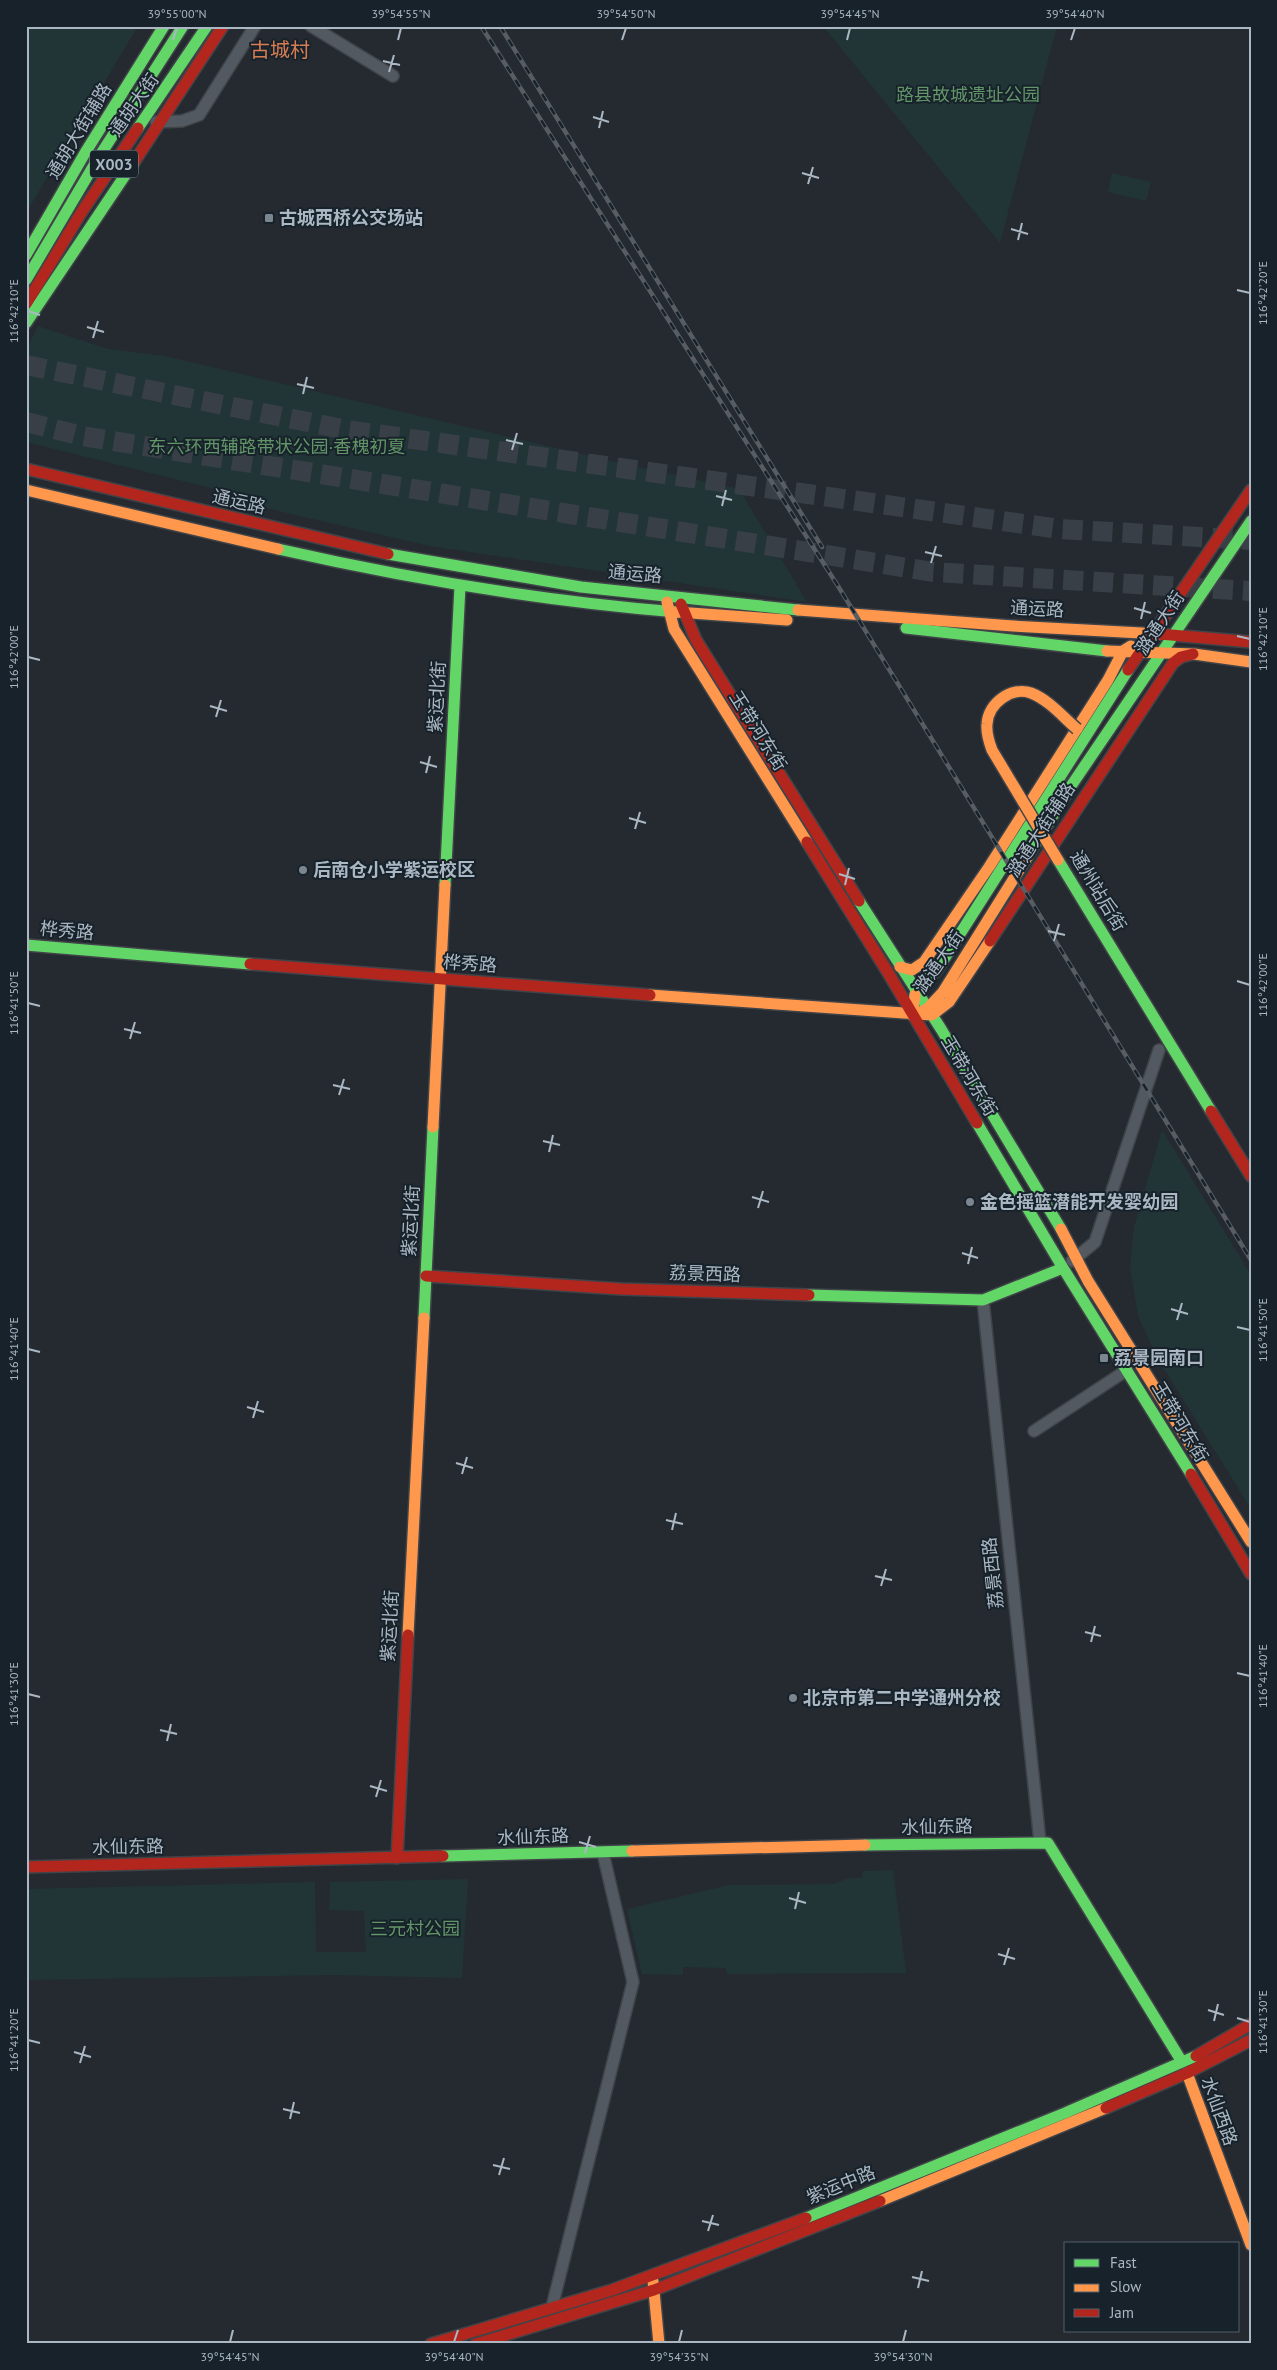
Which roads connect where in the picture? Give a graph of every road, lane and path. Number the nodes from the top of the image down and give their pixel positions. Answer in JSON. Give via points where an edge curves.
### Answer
{"nodes":[{"id":1,"x":164,"y":26,"type":"edge"},
{"id":2,"x":183,"y":26,"type":"edge"},
{"id":3,"x":207,"y":26,"type":"edge"},
{"id":4,"x":223,"y":26,"type":"edge"},
{"id":5,"x":255,"y":26,"type":"edge"},
{"id":6,"x":311,"y":26,"type":"edge"},
{"id":7,"x":393,"y":76,"type":"dead end"},
{"id":8,"x":145,"y":121,"type":"junction"},
{"id":9,"x":161,"y":122,"type":"junction"},
{"id":10,"x":26,"y":255,"type":"edge"},
{"id":11,"x":26,"y":280,"type":"edge"},
{"id":12,"x":26,"y":304,"type":"edge"},
{"id":13,"x":26,"y":323,"type":"edge"},
{"id":14,"x":26,"y":469,"type":"edge"},
{"id":15,"x":26,"y":490,"type":"edge"},
{"id":16,"x":1251,"y":490,"type":"edge"},
{"id":17,"x":1251,"y":521,"type":"edge"},
{"id":18,"x":460,"y":586,"type":"junction"},
{"id":19,"x":666,"y":594,"type":"junction"},
{"id":20,"x":679,"y":596,"type":"junction"},
{"id":21,"x":668,"y":610,"type":"junction"},
{"id":22,"x":683,"y":612,"type":"junction"},
{"id":23,"x":1152,"y":633,"type":"junction"},
{"id":24,"x":1172,"y":635,"type":"junction"},
{"id":25,"x":1251,"y":642,"type":"edge"},
{"id":26,"x":1123,"y":652,"type":"junction"},
{"id":27,"x":1140,"y":652,"type":"junction"},
{"id":28,"x":1163,"y":652,"type":"junction"},
{"id":29,"x":1194,"y":654,"type":"junction"},
{"id":30,"x":1251,"y":662,"type":"edge"},
{"id":31,"x":1077,"y":729,"type":"junction"},
{"id":32,"x":26,"y":945,"type":"edge"},
{"id":33,"x":900,"y":967,"type":"junction"},
{"id":34,"x":440,"y":980,"type":"junction"},
{"id":35,"x":916,"y":989,"type":"junction"},
{"id":36,"x":929,"y":1012,"type":"junction"},
{"id":37,"x":912,"y":1015,"type":"junction"},
{"id":38,"x":1158,"y":1050,"type":"dead end"},
{"id":39,"x":1251,"y":1176,"type":"edge"},
{"id":40,"x":1075,"y":1258,"type":"junction"},
{"id":41,"x":1063,"y":1268,"type":"junction"},
{"id":42,"x":426,"y":1276,"type":"junction"},
{"id":43,"x":983,"y":1300,"type":"junction"},
{"id":44,"x":1127,"y":1370,"type":"junction"},
{"id":45,"x":1034,"y":1431,"type":"dead end"},
{"id":46,"x":1251,"y":1542,"type":"edge"},
{"id":47,"x":1251,"y":1574,"type":"edge"},
{"id":48,"x":1040,"y":1842,"type":"junction"},
{"id":49,"x":603,"y":1853,"type":"junction"},
{"id":50,"x":397,"y":1858,"type":"junction"},
{"id":51,"x":26,"y":1867,"type":"edge"},
{"id":52,"x":1251,"y":2024,"type":"edge"},
{"id":53,"x":1251,"y":2040,"type":"edge"},
{"id":54,"x":1184,"y":2068,"type":"junction"},
{"id":55,"x":1251,"y":2245,"type":"edge"},
{"id":56,"x":652,"y":2276,"type":"junction"},
{"id":57,"x":654,"y":2290,"type":"junction"},
{"id":58,"x":552,"y":2307,"type":"junction"},
{"id":59,"x":431,"y":2344,"type":"edge"},
{"id":60,"x":476,"y":2344,"type":"edge"},
{"id":61,"x":659,"y":2344,"type":"edge"}],
"edges":[{"from":1,"to":10,"type":"main road","name":"通胡大街辅路"},
{"from":2,"to":11,"type":"main road","name":"通胡大街","number":"X003","via":[[97,160]]},
{"from":3,"to":8,"type":"main road","name":"通胡大街","number":"X003"},
{"from":4,"to":9,"type":"main road"},
{"from":5,"to":9,"type":"street","via":[[199,115],[182,121]]},
{"from":6,"to":7,"type":"street"},
{"from":8,"to":9,"type":"street"},
{"from":8,"to":12,"type":"main road","name":"通胡大街","number":"X003","via":[[81,213]]},
{"from":9,"to":13,"type":"main road"},
{"from":14,"to":19,"type":"main road","name":"通运路","via":[[371,551],[581,587]]},
{"from":15,"to":18,"type":"main road","name":"通运路","via":[[361,568]]},
{"from":16,"to":23,"type":"main road","name":"潞通大街"},
{"from":17,"to":24,"type":"main road","name":"潞通大街"},
{"from":18,"to":21,"type":"main road","name":"通运路","via":[[571,602]]},
{"from":18,"to":34,"type":"main road","name":"紫运北街"},
{"from":19,"to":20,"type":"main road","name":"通运路"},
{"from":19,"to":21,"type":"main road","name":"玉带河东街"},
{"from":20,"to":22,"type":"main road","name":"玉带河东街"},
{"from":20,"to":23,"type":"main road","name":"通运路","via":[[813,611]]},
{"from":21,"to":22,"type":"main road","name":"通运路"},
{"from":21,"to":37,"type":"main road","name":"玉带河东街","via":[[674,629]]},
{"from":22,"to":26,"type":"main road","name":"通运路","via":[[914,628]]},
{"from":22,"to":33,"type":"main road","name":"玉带河东街","via":[[696,640]]},
{"from":23,"to":24,"type":"main road","name":"通运路"},
{"from":23,"to":26,"type":"main road","name":"潞通大街辅路"},
{"from":23,"to":27,"type":"main road","name":"潞通大街"},
{"from":24,"to":25,"type":"main road","name":"通运路"},
{"from":24,"to":28,"type":"main road","name":"潞通大街"},
{"from":26,"to":27,"type":"main road","name":"通运路"},
{"from":26,"to":31,"type":"main road","name":"潞通大街辅路"},
{"from":27,"to":28,"type":"main road","name":"通运路"},
{"from":27,"to":35,"type":"main road","name":"潞通大街","via":[[936,970]]},
{"from":28,"to":29,"type":"main road","name":"通运路"},
{"from":28,"to":36,"type":"main road","name":"潞通大街","via":[[1071,786]]},
{"from":29,"to":30,"type":"main road","name":"通运路"},
{"from":29,"to":36,"type":"main road","name":"潞通大街辅路","via":[[1173,663],[954,995],[949,1002]]},
{"from":31,"to":33,"type":"main road","name":"潞通大街辅路","via":[[924,962],[912,970]]},
{"from":31,"to":39,"type":"main road","name":"通州站后街","bridge":true,"via":[[1030,692],[1003,696],[987,719],[987,735],[992,750]]},
{"from":32,"to":34,"type":"main road","name":"桦秀路"},
{"from":33,"to":35,"type":"main road","name":"玉带河东街"},
{"from":34,"to":37,"type":"main road","name":"桦秀路"},
{"from":34,"to":42,"type":"main road","name":"紫运北街"},
{"from":35,"to":36,"type":"main road","name":"玉带河东街"},
{"from":35,"to":37,"type":"main road","name":"潞通大街"},
{"from":36,"to":37,"type":"main road"},
{"from":36,"to":40,"type":"main road","name":"玉带河东街","via":[[1067,1239]]},
{"from":37,"to":41,"type":"main road","name":"玉带河东街"},
{"from":38,"to":40,"type":"street","via":[[1096,1242]]},
{"from":40,"to":41,"type":"street"},
{"from":40,"to":46,"type":"main road","name":"玉带河东街"},
{"from":41,"to":43,"type":"main road","name":"荔景西路"},
{"from":41,"to":44,"type":"main road","name":"玉带河东街"},
{"from":42,"to":43,"type":"main road","name":"荔景西路","via":[[621,1289]]},
{"from":42,"to":50,"type":"main road","name":"紫运北街"},
{"from":43,"to":48,"type":"street","name":"荔景西路"},
{"from":44,"to":45,"type":"street"},
{"from":44,"to":47,"type":"main road","name":"玉带河东街"},
{"from":48,"to":49,"type":"main road","name":"水仙东路"},
{"from":48,"to":54,"type":"main road","name":"水仙西路","via":[[1048,1844]]},
{"from":49,"to":50,"type":"main road","name":"水仙东路"},
{"from":49,"to":58,"type":"street","via":[[633,1982]]},
{"from":50,"to":51,"type":"main road","name":"水仙东路"},
{"from":52,"to":54,"type":"main road","name":"紫运中路"},
{"from":53,"to":54,"type":"main road","name":"紫运中路"},
{"from":54,"to":55,"type":"main road","name":"水仙西路"},
{"from":54,"to":56,"type":"main road","name":"紫运中路","via":[[772,2232]]},
{"from":54,"to":57,"type":"main road","name":"紫运中路","via":[[1061,2127]]},
{"from":56,"to":57,"type":"main road"},
{"from":56,"to":58,"type":"main road","name":"紫运中路"},
{"from":57,"to":60,"type":"main road","name":"紫运中路"},
{"from":57,"to":61,"type":"main road"},
{"from":58,"to":59,"type":"main road","name":"紫运中路"}]}
